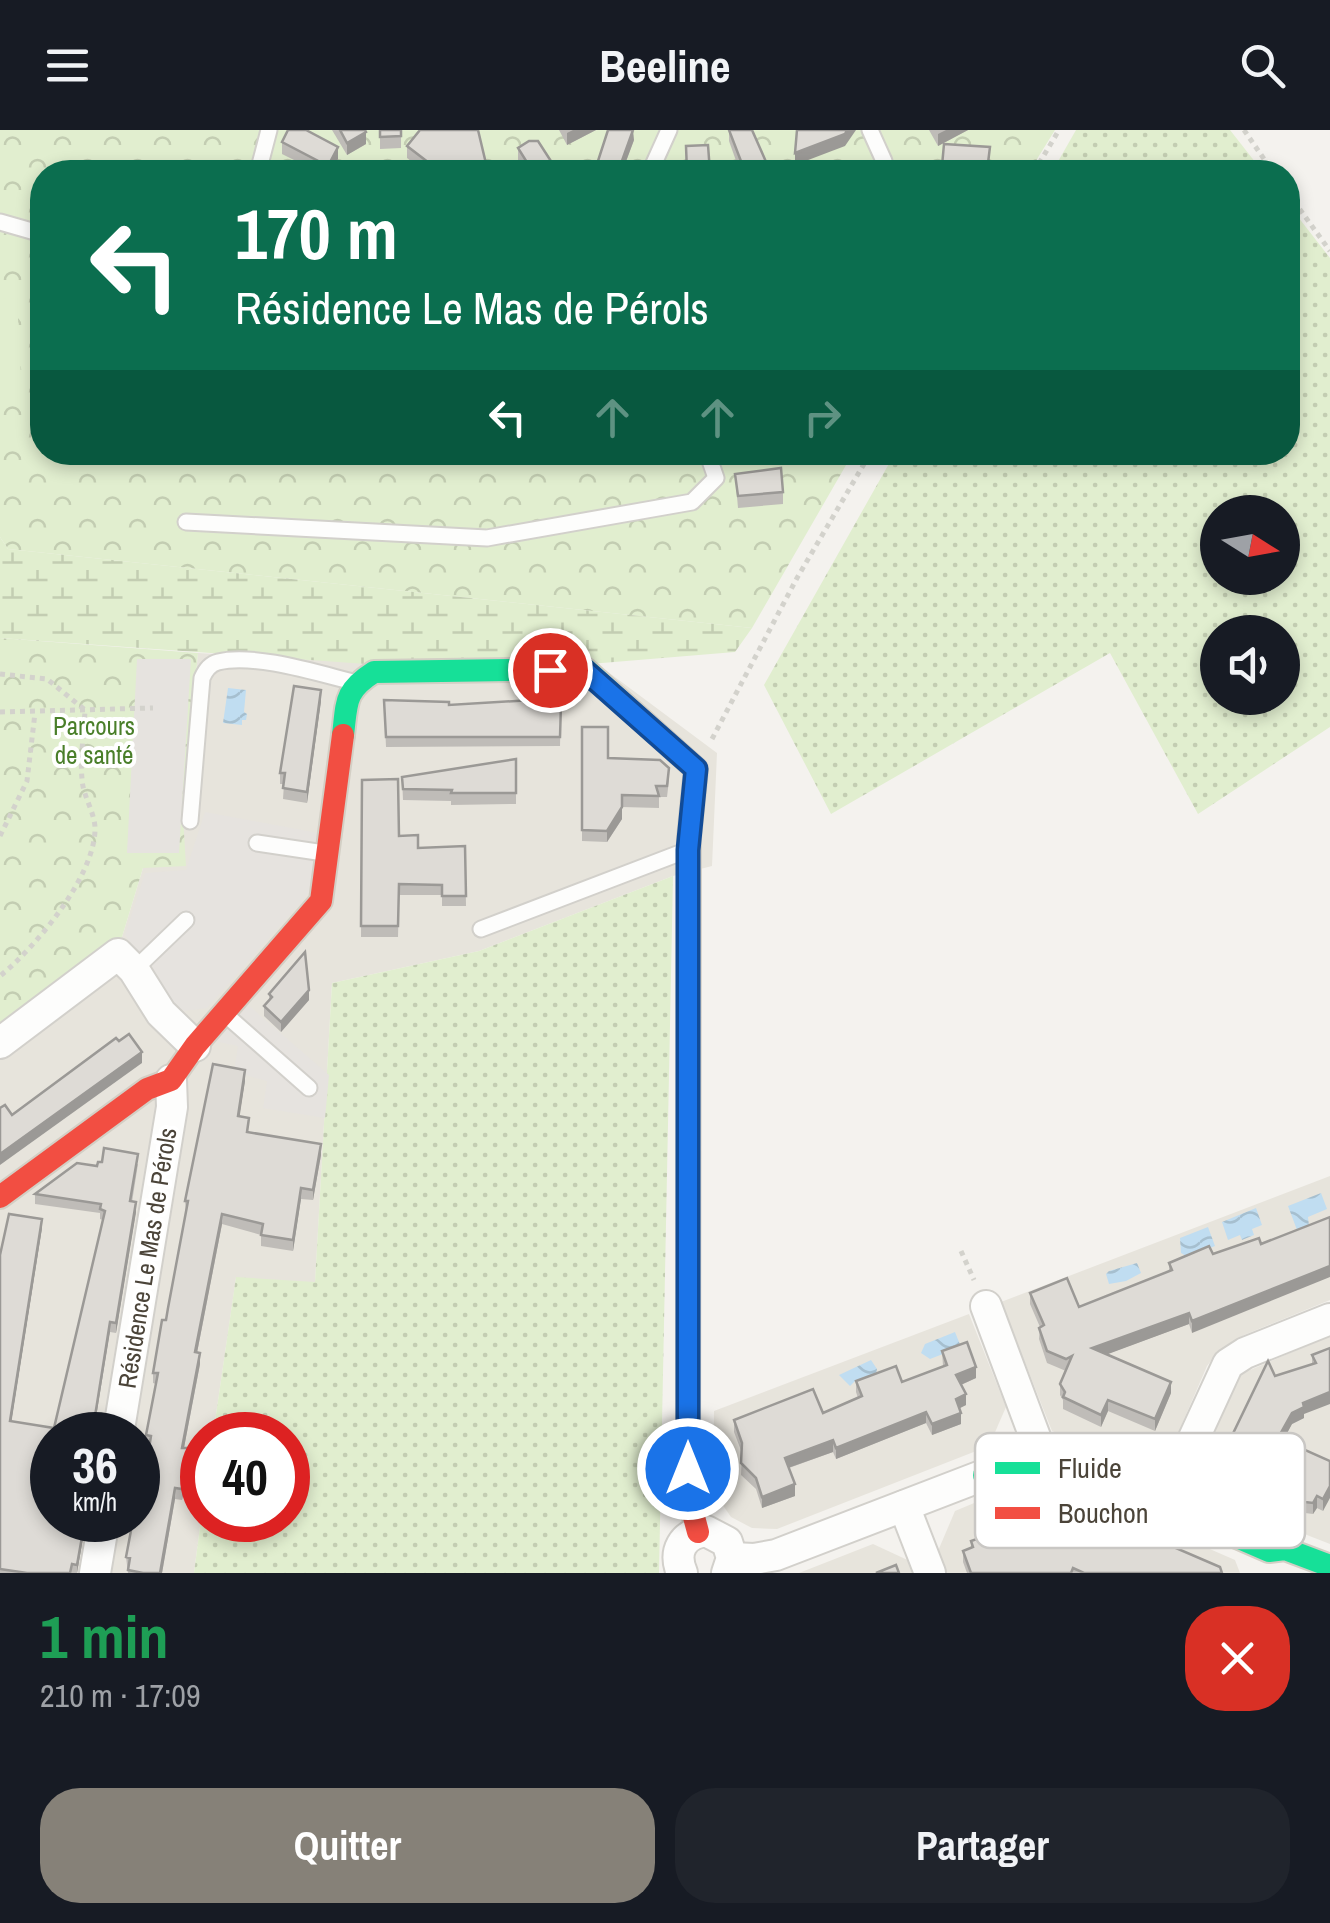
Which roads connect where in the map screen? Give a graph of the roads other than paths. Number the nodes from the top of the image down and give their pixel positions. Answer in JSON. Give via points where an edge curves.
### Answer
{"nodes":[{"id":1,"x":269,"y":130,"type":"edge"},
{"id":2,"x":669,"y":130,"type":"edge"},
{"id":3,"x":870,"y":130,"type":"edge"},
{"id":4,"x":261,"y":160,"type":"edge"},
{"id":5,"x":655,"y":160,"type":"edge"},
{"id":6,"x":884,"y":160,"type":"edge"},
{"id":7,"x":0,"y":222,"type":"edge"},
{"id":8,"x":30,"y":231,"type":"edge"},
{"id":9,"x":712,"y":465,"type":"edge"},
{"id":10,"x":186,"y":522,"type":"dead end"},
{"id":11,"x":357,"y":683,"type":"junction"},
{"id":12,"x":190,"y":822,"type":"dead end"},
{"id":13,"x":257,"y":843,"type":"dead end"},
{"id":14,"x":688,"y":850,"type":"junction"},
{"id":15,"x":328,"y":854,"type":"junction"},
{"id":16,"x":186,"y":920,"type":"dead end"},
{"id":17,"x":481,"y":929,"type":"dead end"},
{"id":18,"x":134,"y":970,"type":"junction"},
{"id":19,"x":223,"y":1013,"type":"junction"},
{"id":20,"x":0,"y":1043,"type":"edge"},
{"id":21,"x":195,"y":1046,"type":"junction"},
{"id":22,"x":171,"y":1080,"type":"junction"},
{"id":23,"x":309,"y":1088,"type":"dead end"},
{"id":24,"x":0,"y":1197,"type":"edge"},
{"id":25,"x":986,"y":1306,"type":"dead end"},
{"id":26,"x":1330,"y":1319,"type":"edge"},
{"id":27,"x":122,"y":1412,"type":"edge"},
{"id":28,"x":1032,"y":1433,"type":"edge"},
{"id":29,"x":1196,"y":1433,"type":"edge"},
{"id":30,"x":975,"y":1478,"type":"edge"},
{"id":31,"x":904,"y":1506,"type":"junction"},
{"id":32,"x":698,"y":1532,"type":"junction"},
{"id":33,"x":100,"y":1542,"type":"edge"},
{"id":34,"x":1252,"y":1548,"type":"edge"},
{"id":35,"x":1280,"y":1562,"type":"edge"},
{"id":36,"x":730,"y":1565,"type":"edge"},
{"id":37,"x":1326,"y":1569,"type":"edge"},
{"id":38,"x":95,"y":1573,"type":"edge"},
{"id":39,"x":682,"y":1573,"type":"edge"},
{"id":40,"x":930,"y":1573,"type":"edge"}],
"edges":[{"from":1,"to":4,"type":"lane"},
{"from":2,"to":5,"type":"lane"},
{"from":3,"to":6,"type":"lane"},
{"from":7,"to":8,"type":"lane"},
{"from":9,"to":10,"type":"lane","via":[[716,478],[692,502],[487,538]]},
{"from":11,"to":12,"type":"lane","via":[[267,662],[216,662],[206,670]]},
{"from":11,"to":14,"type":"street","via":[[374,672],[584,670],[696,769]]},
{"from":11,"to":15,"type":"street","name":"Résidence Le Mas de Pérols","via":[[348,694]]},
{"from":13,"to":15,"type":"lane"},
{"from":14,"to":17,"type":"lane"},
{"from":14,"to":32,"type":"street","via":[[688,1469]]},
{"from":15,"to":19,"type":"street","name":"Résidence Le Mas de Pérols","via":[[321,901]]},
{"from":16,"to":18,"type":"lane"},
{"from":18,"to":20,"type":"street","via":[[118,954]]},
{"from":18,"to":21,"type":"street","via":[[161,1013]]},
{"from":19,"to":21,"type":"street","name":"Résidence Le Mas de Pérols"},
{"from":19,"to":23,"type":"lane"},
{"from":21,"to":22,"type":"street","name":"Résidence Le Mas de Pérols"},
{"from":22,"to":24,"type":"street","name":"Résidence Le Mas de Pérols"},
{"from":22,"to":27,"type":"street","name":"Résidence Le Mas de Pérols"},
{"from":25,"to":28,"type":"street"},
{"from":26,"to":29,"type":"street","via":[[1228,1364]]},
{"from":30,"to":31,"type":"street"},
{"from":31,"to":36,"type":"street","via":[[776,1555]]},
{"from":31,"to":40,"type":"street"},
{"from":32,"to":36,"type":"street","via":[[727,1542]]},
{"from":32,"to":39,"type":"street","via":[[679,1549]]},
{"from":33,"to":38,"type":"street"},
{"from":34,"to":35,"type":"street"},
{"from":35,"to":37,"type":"street","via":[[1285,1548]]}]}
